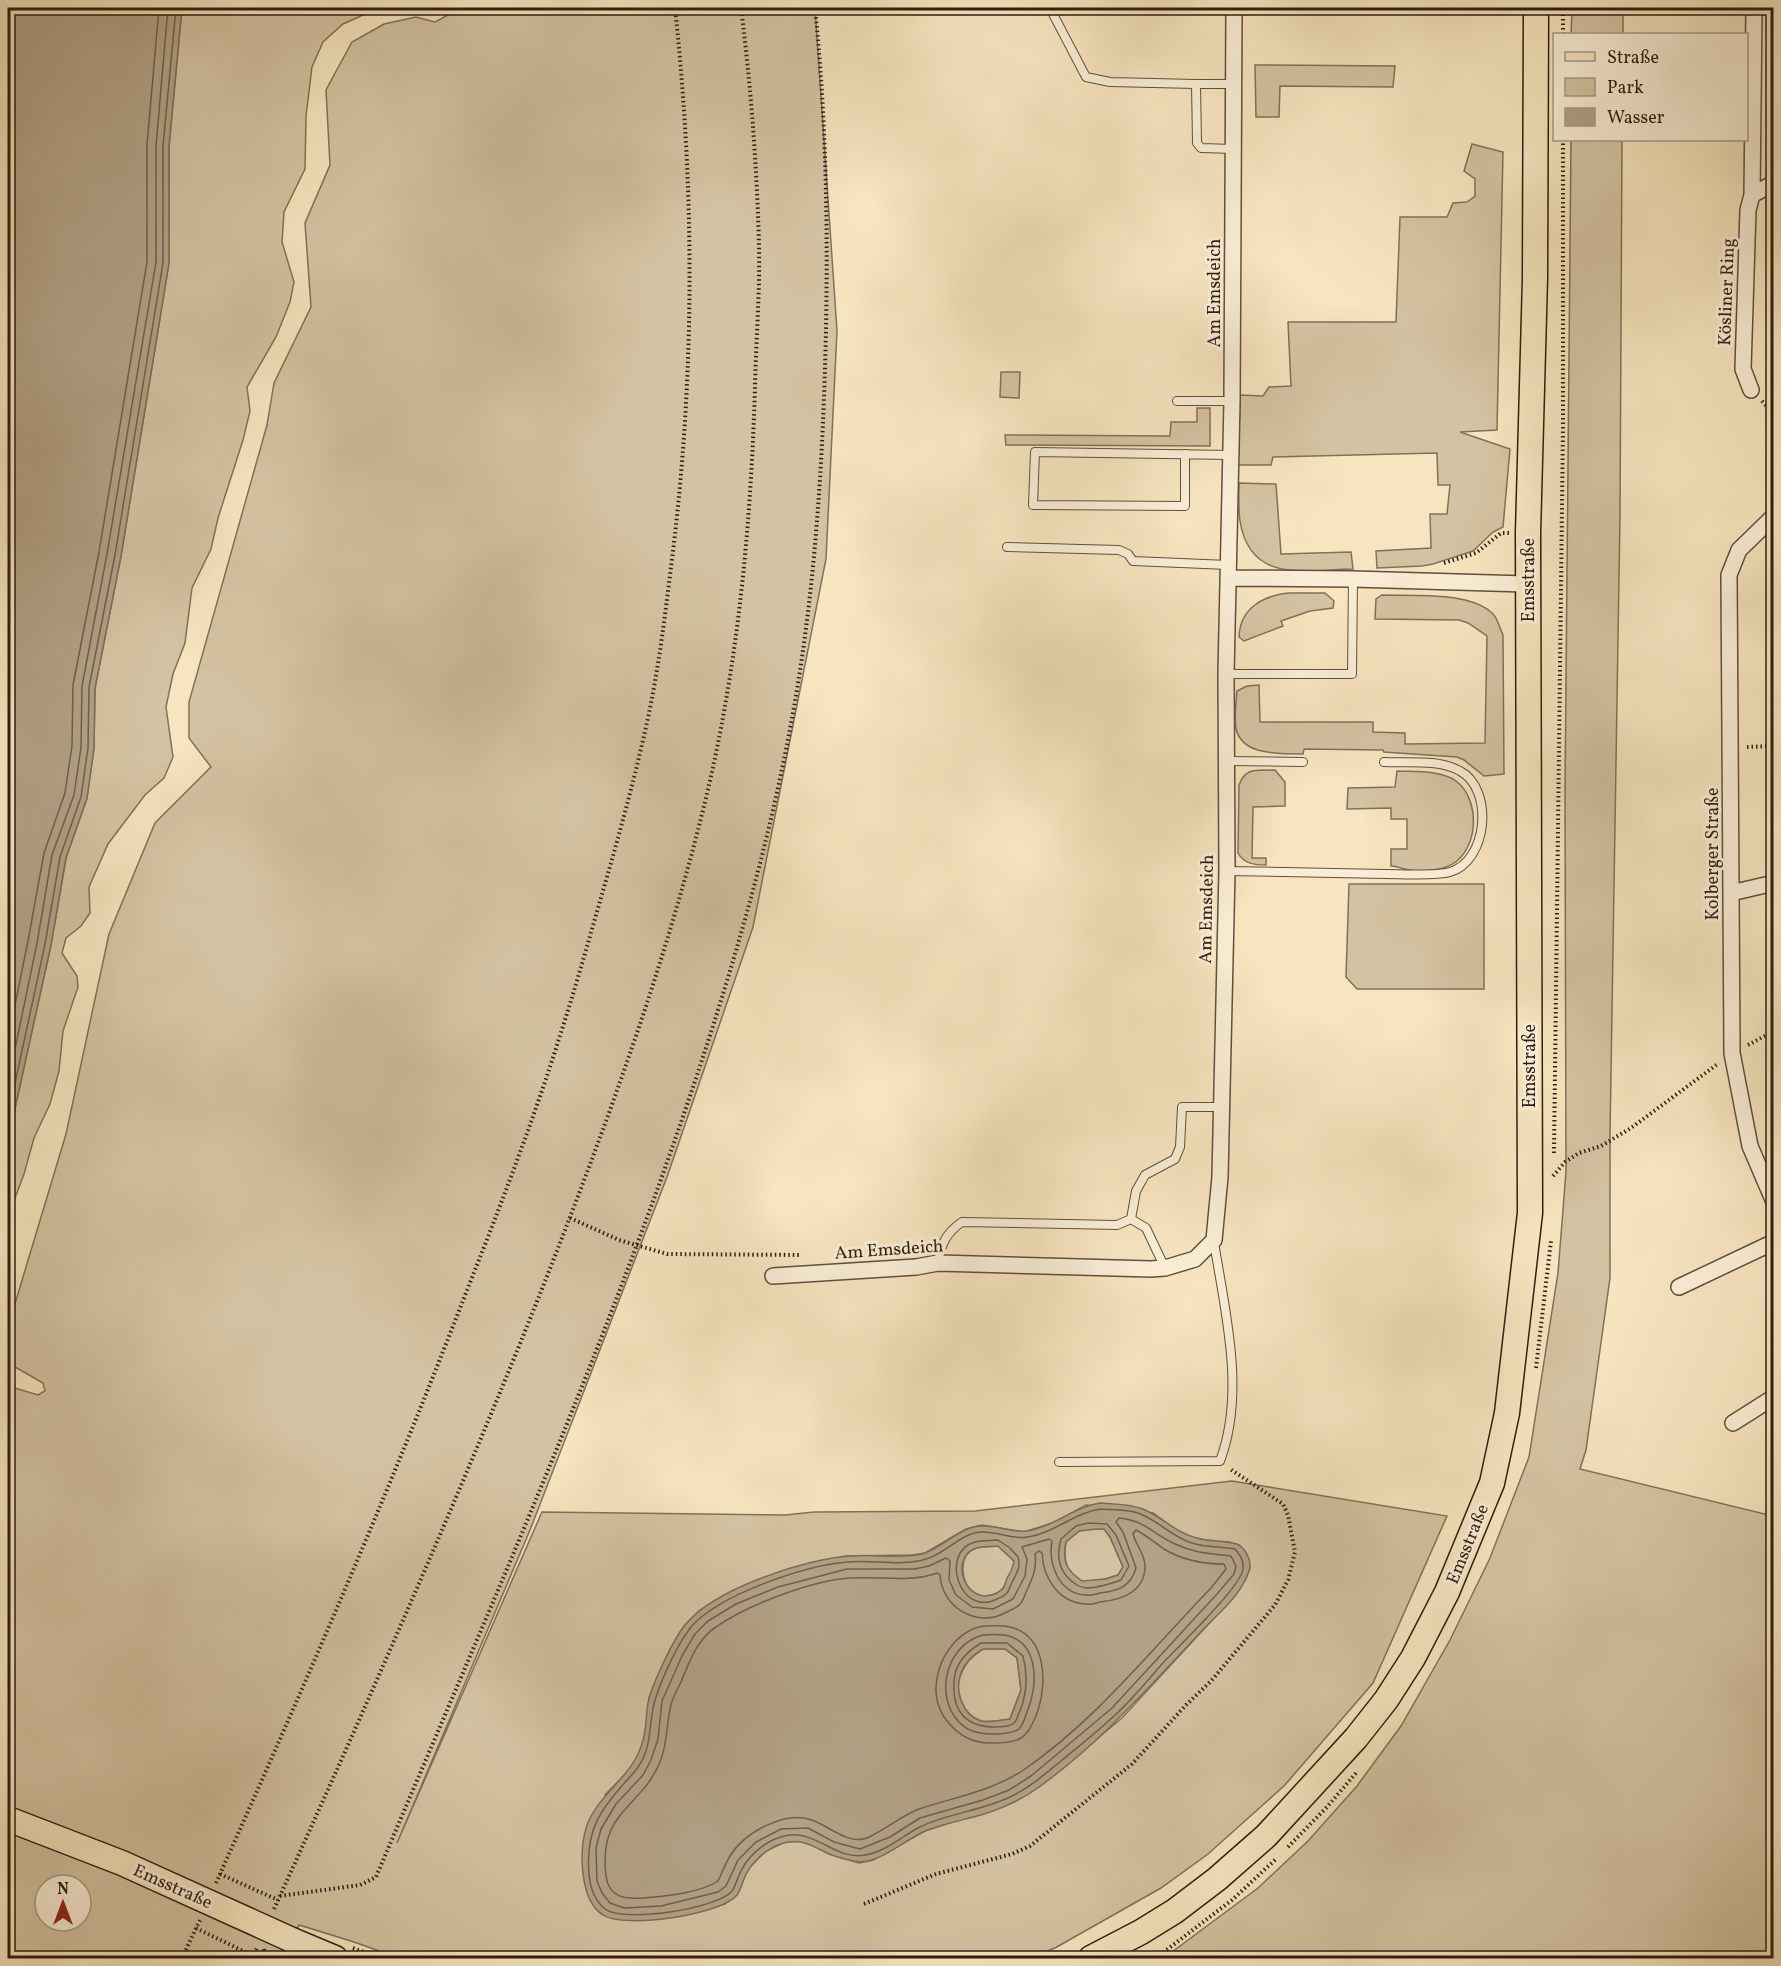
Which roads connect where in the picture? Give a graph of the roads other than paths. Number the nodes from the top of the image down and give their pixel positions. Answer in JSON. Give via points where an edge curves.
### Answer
{"nodes":[{"id":1,"x":1234,"y":8,"type":"edge"},
{"id":2,"x":1536,"y":8,"type":"edge"},
{"id":3,"x":1754,"y":8,"type":"edge"},
{"id":4,"x":1053,"y":14,"type":"dead end"},
{"id":5,"x":1196,"y":84,"type":"junction"},
{"id":6,"x":1234,"y":84,"type":"junction"},
{"id":7,"x":1234,"y":149,"type":"junction"},
{"id":8,"x":1773,"y":183,"type":"edge"},
{"id":9,"x":1752,"y":195,"type":"junction"},
{"id":10,"x":1751,"y":390,"type":"dead end"},
{"id":11,"x":1177,"y":400,"type":"dead end"},
{"id":12,"x":1232,"y":400,"type":"junction"},
{"id":13,"x":1185,"y":454,"type":"junction"},
{"id":14,"x":1231,"y":455,"type":"junction"},
{"id":15,"x":1773,"y":516,"type":"edge"},
{"id":16,"x":1007,"y":547,"type":"dead end"},
{"id":17,"x":1228,"y":572,"type":"junction"},
{"id":18,"x":1353,"y":579,"type":"junction"},
{"id":19,"x":1528,"y":584,"type":"junction"},
{"id":20,"x":1226,"y":674,"type":"junction"},
{"id":21,"x":1226,"y":761,"type":"junction"},
{"id":22,"x":1303,"y":762,"type":"dead end"},
{"id":23,"x":1384,"y":762,"type":"dead end"},
{"id":24,"x":1227,"y":871,"type":"junction"},
{"id":25,"x":1773,"y":883,"type":"edge"},
{"id":26,"x":1731,"y":893,"type":"junction"},
{"id":27,"x":1222,"y":1107,"type":"junction"},
{"id":28,"x":1773,"y":1202,"type":"edge"},
{"id":29,"x":1131,"y":1219,"type":"junction"},
{"id":30,"x":1214,"y":1240,"type":"junction"},
{"id":31,"x":1773,"y":1242,"type":"edge"},
{"id":32,"x":938,"y":1263,"type":"junction"},
{"id":33,"x":1165,"y":1268,"type":"junction"},
{"id":34,"x":773,"y":1276,"type":"dead end"},
{"id":35,"x":1679,"y":1287,"type":"dead end"},
{"id":36,"x":1773,"y":1397,"type":"edge"},
{"id":37,"x":1733,"y":1423,"type":"dead end"},
{"id":38,"x":1059,"y":1462,"type":"dead end"},
{"id":39,"x":8,"y":1819,"type":"edge"},
{"id":40,"x":328,"y":1957,"type":"edge"},
{"id":41,"x":1091,"y":1959,"type":"edge"}],
"edges":[{"from":1,"to":6,"type":"street","name":"Am Emsdeich"},
{"from":2,"to":19,"type":"main road","name":"Emsstraße"},
{"from":3,"to":9,"type":"street","name":"Kösliner Ring"},
{"from":4,"to":5,"type":"lane","via":[[1086,77]]},
{"from":5,"to":6,"type":"lane"},
{"from":5,"to":7,"type":"lane","via":[[1197,143],[1201,148]]},
{"from":6,"to":7,"type":"street","name":"Am Emsdeich"},
{"from":7,"to":12,"type":"street","name":"Am Emsdeich"},
{"from":8,"to":9,"type":"street"},
{"from":9,"to":10,"type":"street","name":"Kösliner Ring","via":[[1748,210],[1743,369]]},
{"from":11,"to":12,"type":"lane"},
{"from":12,"to":14,"type":"street","name":"Am Emsdeich"},
{"from":13,"to":13,"type":"lane","via":[[1035,453],[1033,505],[1185,506]]},
{"from":13,"to":14,"type":"lane"},
{"from":14,"to":17,"type":"street","name":"Am Emsdeich"},
{"from":15,"to":26,"type":"street","name":"Kolberger Straße","via":[[1739,550],[1729,575]]},
{"from":16,"to":17,"type":"lane","via":[[1119,550],[1133,561]]},
{"from":17,"to":18,"type":"street"},
{"from":17,"to":20,"type":"street","name":"Am Emsdeich"},
{"from":18,"to":19,"type":"street"},
{"from":18,"to":20,"type":"lane","via":[[1352,674]]},
{"from":19,"to":41,"type":"main road","name":"Emsstraße","via":[[1530,1213],[1507,1413],[1492,1483],[1447,1592],[1413,1658],[1356,1738],[1266,1836],[1217,1879],[1175,1911]]},
{"from":20,"to":21,"type":"street","name":"Am Emsdeich"},
{"from":21,"to":22,"type":"lane"},
{"from":21,"to":24,"type":"street","name":"Am Emsdeich"},
{"from":23,"to":24,"type":"lane","via":[[1445,765],[1462,771],[1475,785],[1483,814],[1480,842],[1469,861],[1450,872],[1409,874]]},
{"from":24,"to":27,"type":"street","name":"Am Emsdeich"},
{"from":25,"to":26,"type":"street"},
{"from":26,"to":28,"type":"street","name":"Kolberger Straße","via":[[1732,1053],[1750,1146]]},
{"from":27,"to":29,"type":"lane","via":[[1182,1107],[1180,1148],[1175,1159],[1145,1175],[1136,1191]]},
{"from":27,"to":30,"type":"street","name":"Am Emsdeich"},
{"from":29,"to":32,"type":"lane","via":[[1117,1225],[962,1222],[941,1245]]},
{"from":29,"to":33,"type":"lane","via":[[1146,1228]]},
{"from":30,"to":33,"type":"street","name":"Am Emsdeich","via":[[1195,1259]]},
{"from":30,"to":38,"type":"lane","name":"Am Emsdeich","via":[[1231,1353],[1231,1414],[1228,1440],[1220,1461]]},
{"from":31,"to":35,"type":"street"},
{"from":32,"to":33,"type":"street","name":"Am Emsdeich"},
{"from":32,"to":34,"type":"street","name":"Am Emsdeich"},
{"from":36,"to":37,"type":"street"},
{"from":39,"to":40,"type":"main road","name":"Emsstraße","bridge":true,"via":[[122,1863]]}]}
